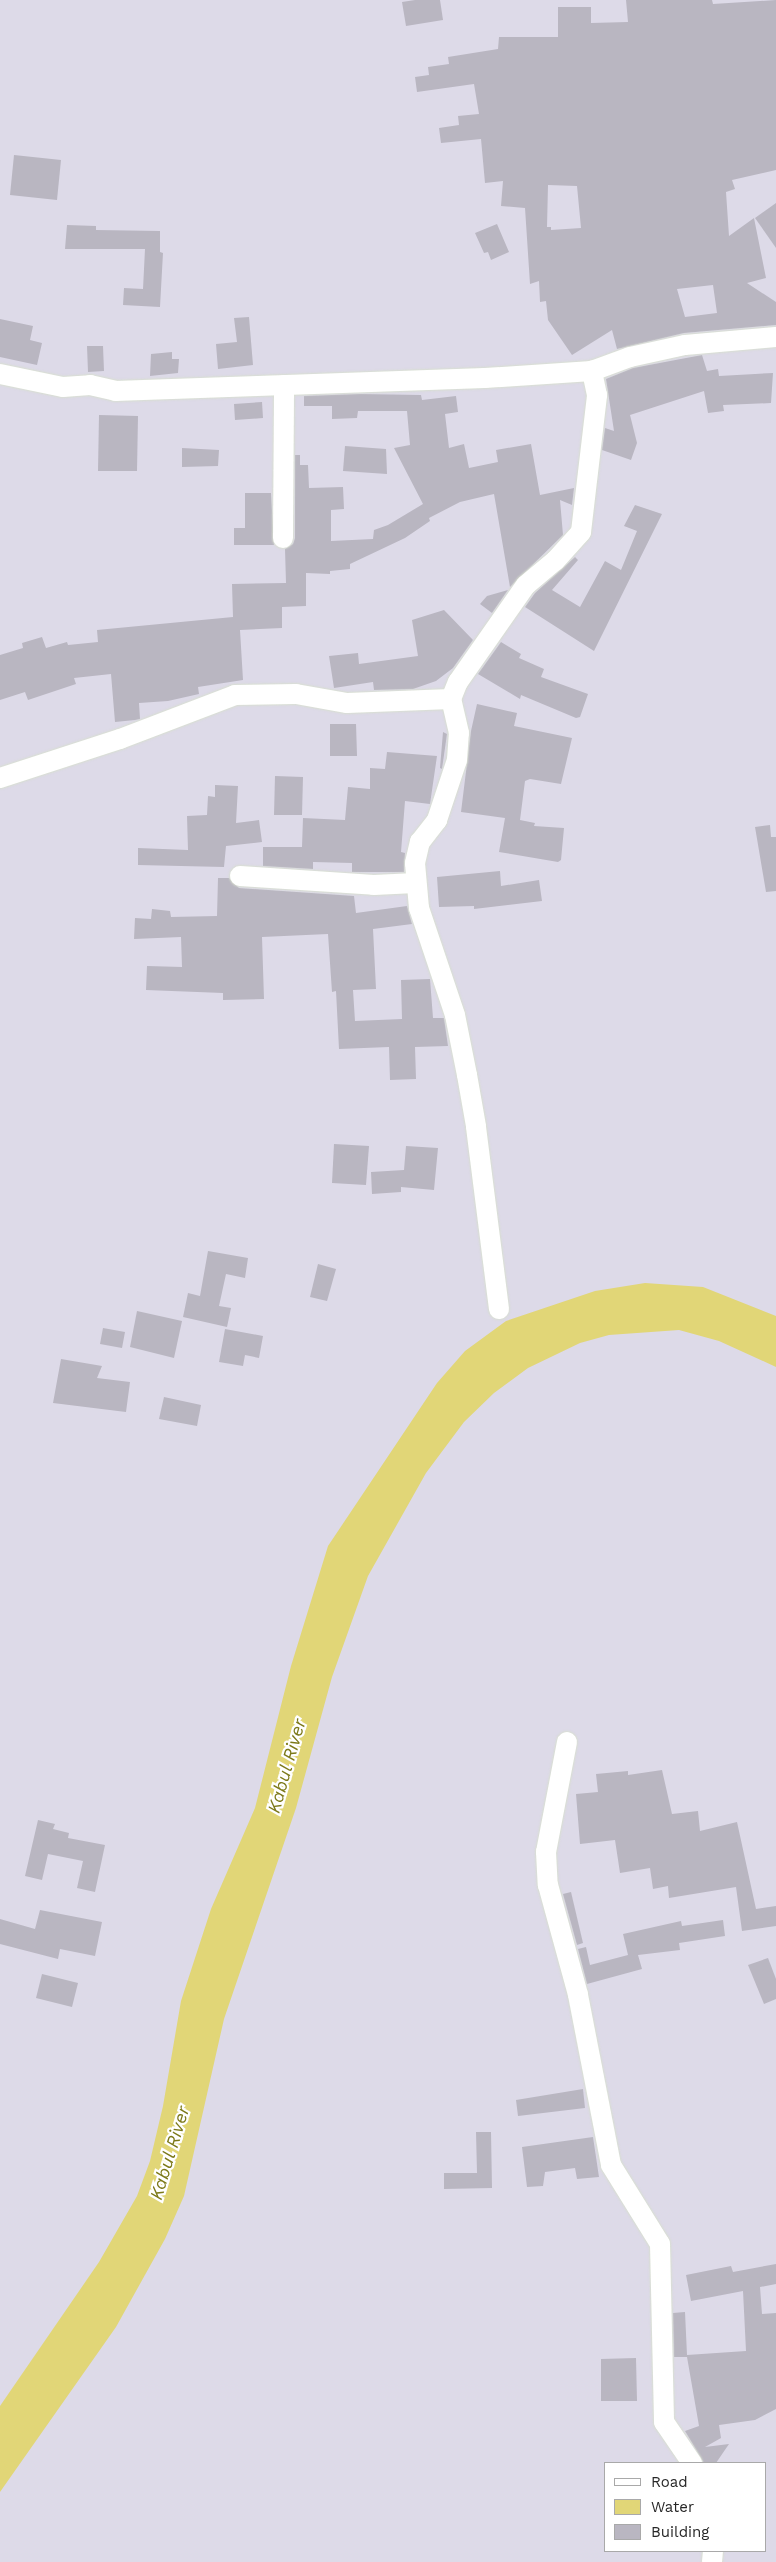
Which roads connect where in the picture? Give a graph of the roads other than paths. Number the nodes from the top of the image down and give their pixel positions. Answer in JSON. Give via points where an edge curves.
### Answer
{"nodes":[{"id":1,"x":776,"y":337,"type":"edge"},
{"id":2,"x":592,"y":371,"type":"junction"},
{"id":3,"x":0,"y":374,"type":"edge"},
{"id":4,"x":284,"y":385,"type":"junction"},
{"id":5,"x":283,"y":538,"type":"dead end"},
{"id":6,"x":451,"y":699,"type":"junction"},
{"id":7,"x":0,"y":778,"type":"edge"},
{"id":8,"x":240,"y":876,"type":"dead end"},
{"id":9,"x":415,"y":884,"type":"junction"},
{"id":10,"x":499,"y":1308,"type":"dead end"},
{"id":11,"x":567,"y":1742,"type":"dead end"},
{"id":12,"x":691,"y":2462,"type":"edge"}],
"edges":[{"from":1,"to":2,"type":"street","via":[[685,345],[630,357]]},
{"from":2,"to":4,"type":"street"},
{"from":2,"to":6,"type":"street","via":[[597,395],[581,532],[555,561],[526,585],[458,682]]},
{"from":3,"to":4,"type":"street","via":[[62,387],[90,385],[115,391]]},
{"from":4,"to":5,"type":"street"},
{"from":6,"to":7,"type":"street","via":[[347,703],[296,694],[235,696],[129,736]]},
{"from":6,"to":9,"type":"street","via":[[458,733],[457,760],[437,820],[420,842],[414,863]]},
{"from":8,"to":9,"type":"street"},
{"from":9,"to":10,"type":"street","via":[[418,908],[455,1015],[467,1075]]},
{"from":11,"to":12,"type":"street","via":[[546,1852],[548,1885],[578,1995],[611,2165],[660,2244],[664,2422]]}]}
